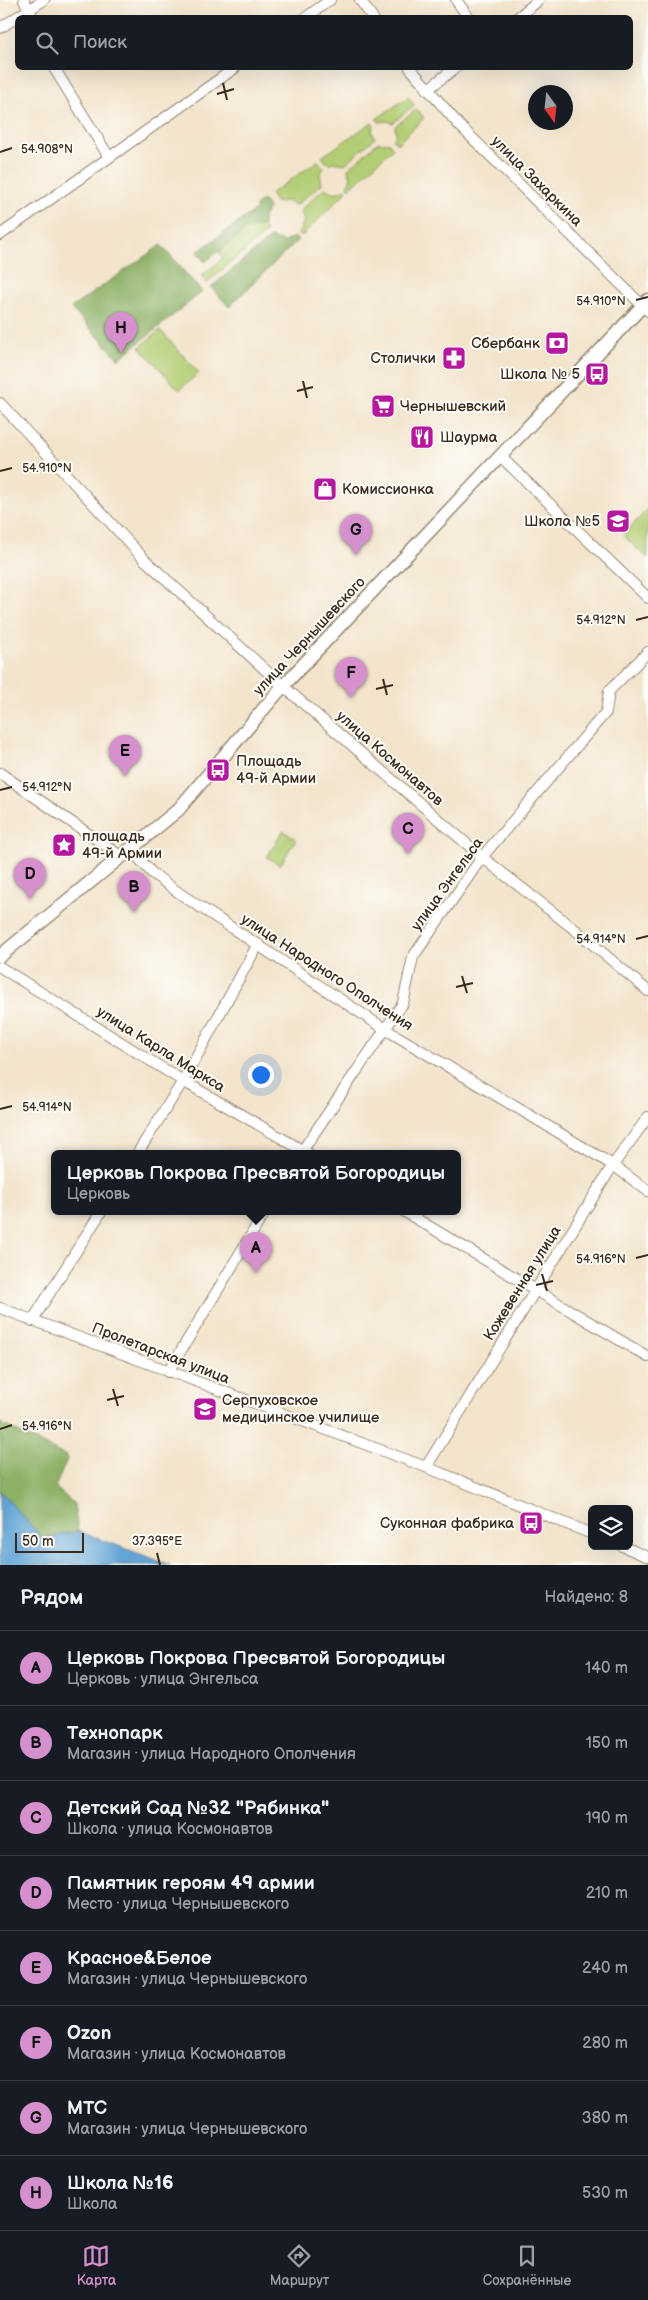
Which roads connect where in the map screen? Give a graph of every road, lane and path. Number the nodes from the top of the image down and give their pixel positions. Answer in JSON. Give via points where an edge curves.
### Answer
{"nodes":[{"id":1,"x":44,"y":0,"type":"edge"},
{"id":2,"x":330,"y":0,"type":"edge"},
{"id":3,"x":360,"y":0,"type":"edge"},
{"id":4,"x":456,"y":0,"type":"edge"},
{"id":5,"x":539,"y":0,"type":"edge"},
{"id":6,"x":29,"y":9,"type":"edge"},
{"id":7,"x":309,"y":15,"type":"edge"},
{"id":8,"x":371,"y":15,"type":"edge"},
{"id":9,"x":467,"y":15,"type":"edge"},
{"id":10,"x":521,"y":15,"type":"edge"},
{"id":11,"x":15,"y":18,"type":"edge"},
{"id":12,"x":0,"y":28,"type":"edge"},
{"id":13,"x":55,"y":70,"type":"edge"},
{"id":14,"x":232,"y":70,"type":"edge"},
{"id":15,"x":412,"y":70,"type":"edge"},
{"id":16,"x":452,"y":70,"type":"edge"},
{"id":17,"x":427,"y":90,"type":"junction"},
{"id":18,"x":109,"y":157,"type":"junction"},
{"id":19,"x":0,"y":235,"type":"edge"},
{"id":20,"x":646,"y":306,"type":"edge"},
{"id":21,"x":0,"y":403,"type":"edge"},
{"id":22,"x":501,"y":457,"type":"junction"},
{"id":23,"x":648,"y":598,"type":"edge"},
{"id":24,"x":648,"y":652,"type":"edge"},
{"id":25,"x":283,"y":686,"type":"junction"},
{"id":26,"x":0,"y":773,"type":"edge"},
{"id":27,"x":122,"y":857,"type":"junction"},
{"id":28,"x":482,"y":858,"type":"junction"},
{"id":29,"x":258,"y":944,"type":"junction"},
{"id":30,"x":0,"y":956,"type":"edge"},
{"id":31,"x":0,"y":966,"type":"edge"},
{"id":32,"x":648,"y":992,"type":"edge"},
{"id":33,"x":385,"y":1029,"type":"junction"},
{"id":34,"x":183,"y":1081,"type":"junction"},
{"id":35,"x":648,"y":1117,"type":"edge"},
{"id":36,"x":140,"y":1150,"type":"edge"},
{"id":37,"x":298,"y":1150,"type":"edge"},
{"id":38,"x":305,"y":1150,"type":"edge"},
{"id":39,"x":613,"y":1165,"type":"junction"},
{"id":40,"x":648,"y":1191,"type":"edge"},
{"id":41,"x":99,"y":1215,"type":"edge"},
{"id":42,"x":263,"y":1215,"type":"edge"},
{"id":43,"x":410,"y":1215,"type":"edge"},
{"id":44,"x":535,"y":1290,"type":"junction"},
{"id":45,"x":0,"y":1308,"type":"edge"},
{"id":46,"x":32,"y":1321,"type":"junction"},
{"id":47,"x":648,"y":1357,"type":"edge"},
{"id":48,"x":168,"y":1372,"type":"junction"},
{"id":49,"x":426,"y":1467,"type":"junction"},
{"id":50,"x":588,"y":1532,"type":"edge"},
{"id":51,"x":633,"y":1550,"type":"edge"},
{"id":52,"x":647,"y":1555,"type":"edge"}],
"edges":[{"from":1,"to":6,"type":"street"},
{"from":2,"to":7,"type":"street"},
{"from":3,"to":8,"type":"street"},
{"from":4,"to":9,"type":"street"},
{"from":5,"to":10,"type":"street"},
{"from":11,"to":12,"type":"street"},
{"from":13,"to":18,"type":"street"},
{"from":14,"to":18,"type":"street"},
{"from":15,"to":17,"type":"street","name":"улица Захаркина"},
{"from":16,"to":17,"type":"street"},
{"from":17,"to":20,"type":"street","name":"улица Захаркина"},
{"from":18,"to":19,"type":"street"},
{"from":20,"to":22,"type":"main road","name":"улица Чернышевского"},
{"from":21,"to":25,"type":"street","name":"улица Космонавтов","via":[[145,560]]},
{"from":22,"to":23,"type":"street"},
{"from":22,"to":25,"type":"main road","name":"улица Чернышевского"},
{"from":24,"to":28,"type":"street","name":"улица Энгельса","via":[[609,692],[606,712]]},
{"from":25,"to":27,"type":"main road","name":"улица Чернышевского","via":[[178,810]]},
{"from":25,"to":28,"type":"street","name":"улица Космонавтов"},
{"from":26,"to":27,"type":"street","name":"улица Народного Ополчения"},
{"from":27,"to":29,"type":"street","name":"улица Народного Ополчения","via":[[135,854],[152,873],[182,895]]},
{"from":27,"to":30,"type":"main road","name":"улица Чернышевского"},
{"from":28,"to":32,"type":"street","name":"улица Космонавтов","via":[[578,932]]},
{"from":28,"to":33,"type":"street","name":"улица Энгельса","via":[[413,957],[403,1003]]},
{"from":29,"to":33,"type":"street","name":"улица Народного Ополчения"},
{"from":29,"to":34,"type":"street"},
{"from":31,"to":34,"type":"street","name":"улица Карла Маркса"},
{"from":33,"to":38,"type":"street","name":"улица Энгельса"},
{"from":33,"to":39,"type":"street","name":"улица Народного Ополчения"},
{"from":34,"to":36,"type":"street"},
{"from":34,"to":37,"type":"street","name":"улица Карла Маркса"},
{"from":35,"to":39,"type":"street","name":"Кожевенная улица"},
{"from":39,"to":40,"type":"street","name":"улица Народного Ополчения"},
{"from":39,"to":44,"type":"street","name":"Кожевенная улица"},
{"from":41,"to":46,"type":"street"},
{"from":42,"to":48,"type":"street"},
{"from":43,"to":44,"type":"street"},
{"from":44,"to":47,"type":"street"},
{"from":44,"to":49,"type":"street","name":"Кожевенная улица"},
{"from":45,"to":46,"type":"street","name":"Пролетарская улица"},
{"from":46,"to":48,"type":"street","name":"Пролетарская улица"},
{"from":48,"to":49,"type":"street","name":"Пролетарская улица"},
{"from":49,"to":50,"type":"street","name":"Пролетарская улица"},
{"from":51,"to":52,"type":"street"}]}
